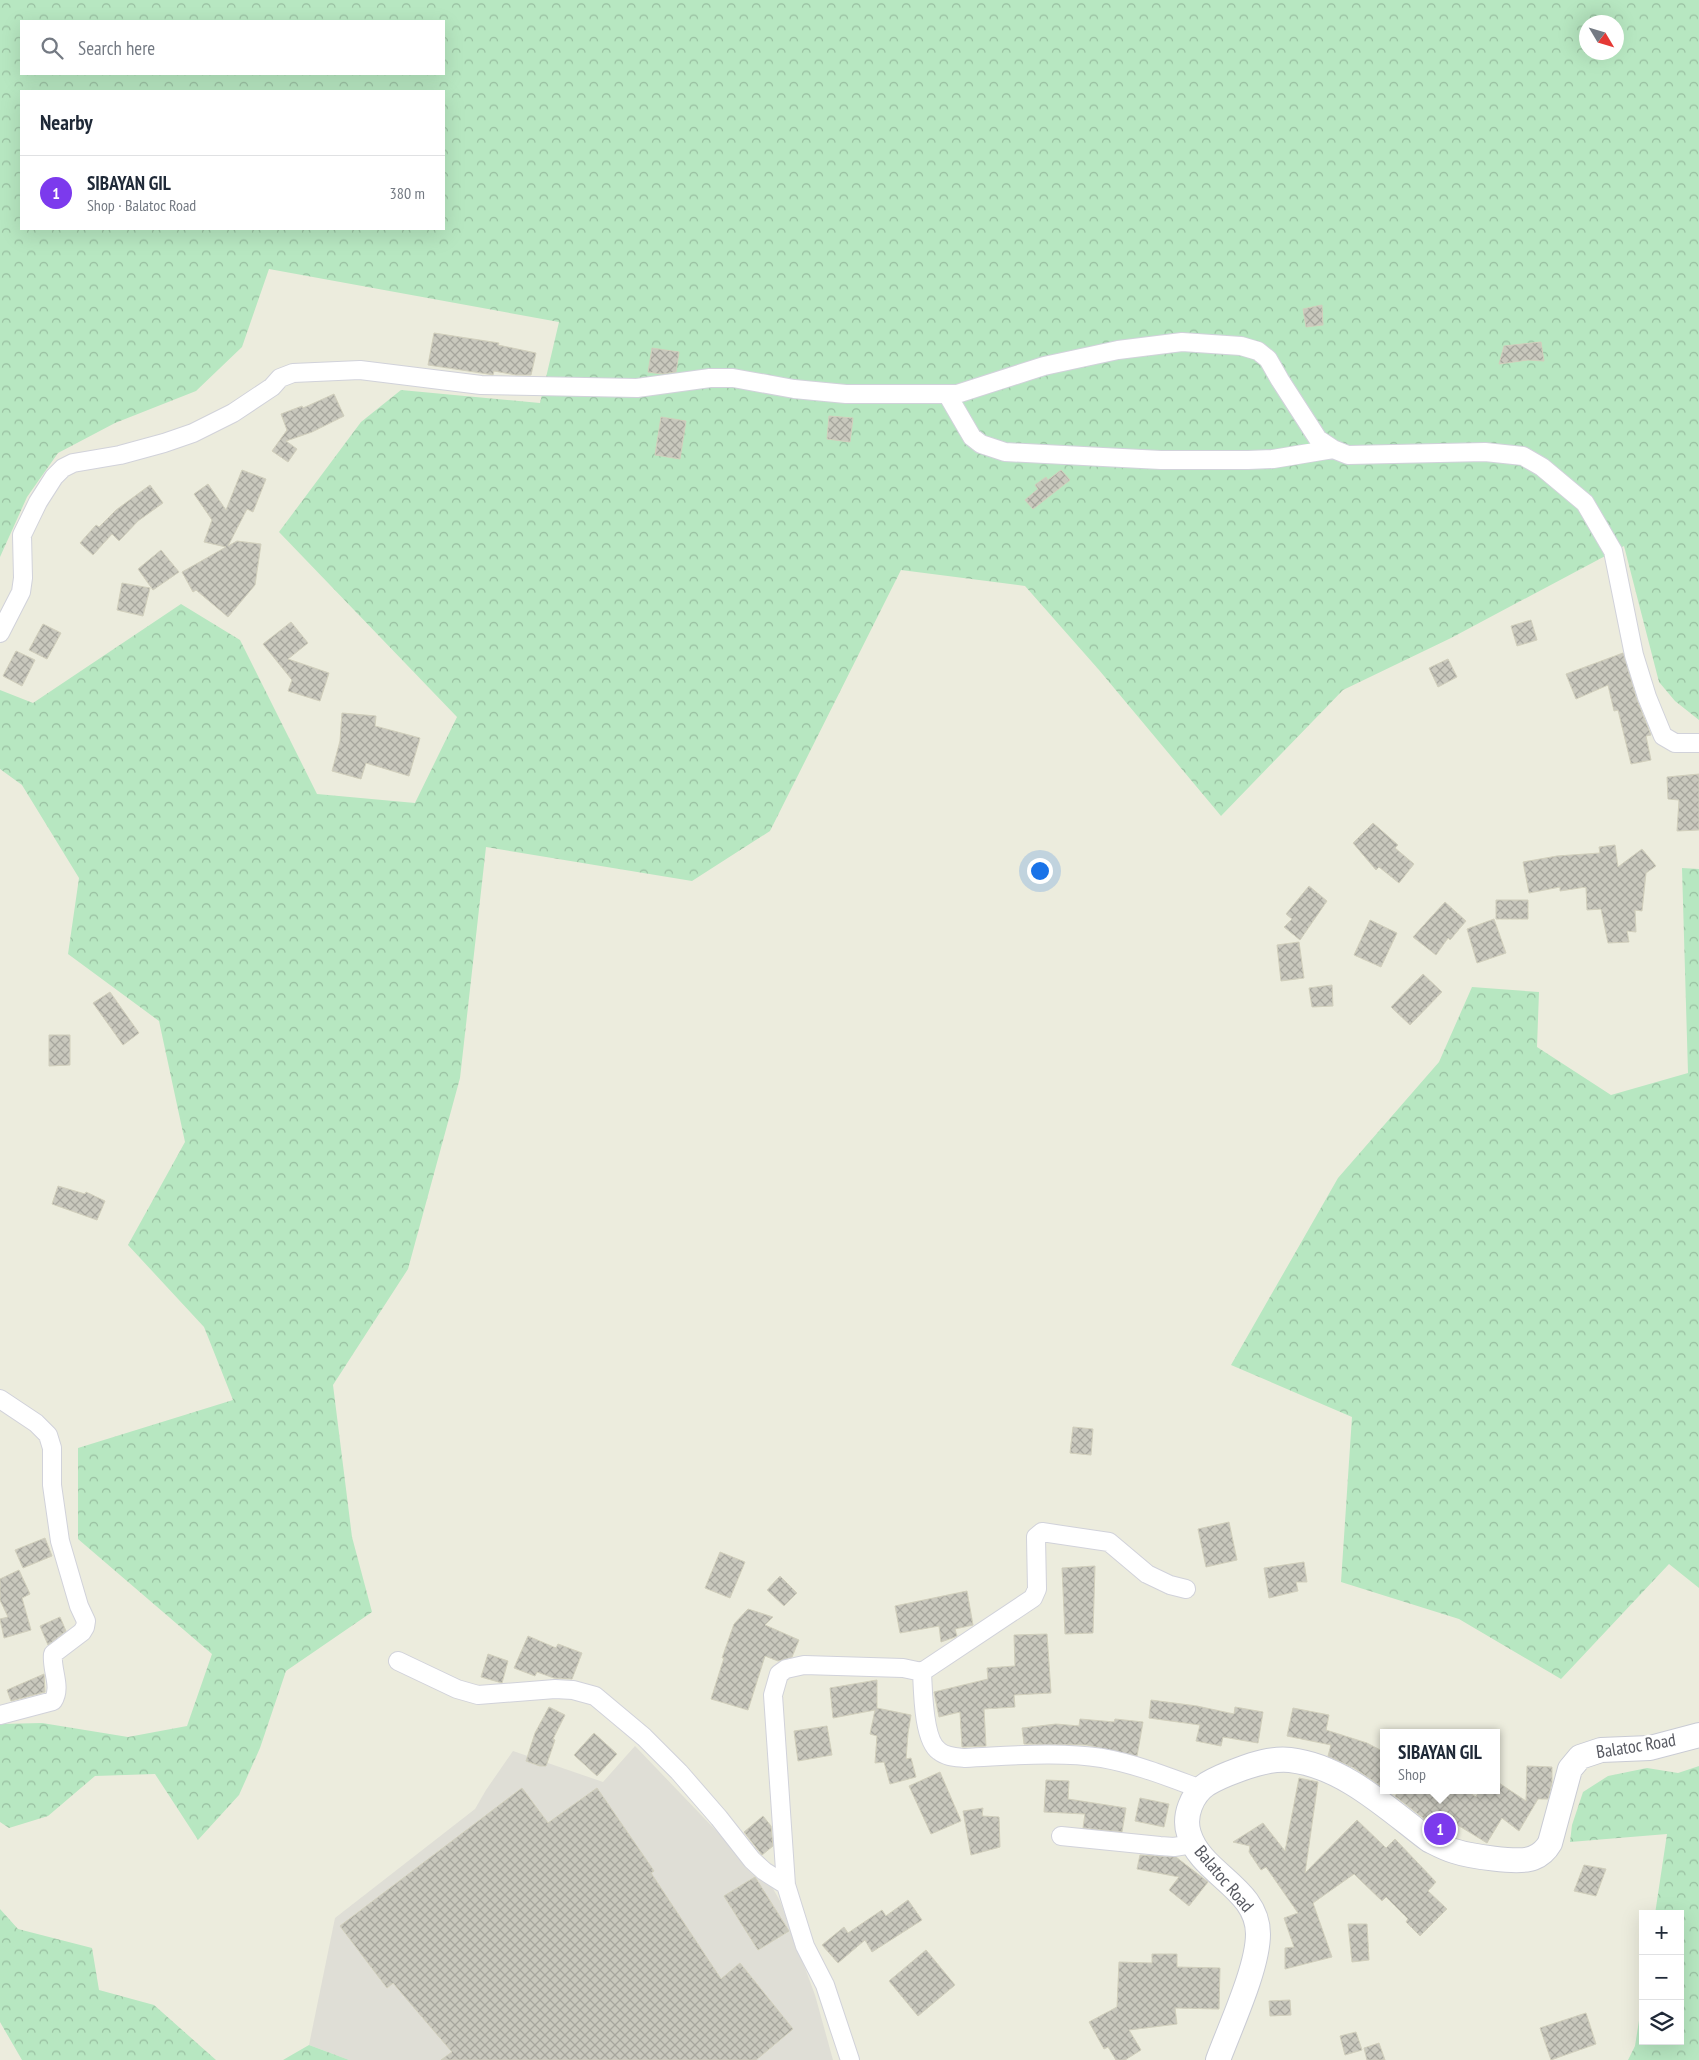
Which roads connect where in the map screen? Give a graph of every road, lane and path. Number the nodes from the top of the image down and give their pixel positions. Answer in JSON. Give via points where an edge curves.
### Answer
{"nodes":[{"id":1,"x":947,"y":394,"type":"junction"},
{"id":2,"x":1333,"y":449,"type":"junction"},
{"id":3,"x":0,"y":633,"type":"edge"},
{"id":4,"x":1699,"y":743,"type":"edge"},
{"id":5,"x":0,"y":1399,"type":"edge"},
{"id":6,"x":1186,"y":1588,"type":"dead end"},
{"id":7,"x":398,"y":1661,"type":"dead end"},
{"id":8,"x":922,"y":1672,"type":"junction"},
{"id":9,"x":0,"y":1715,"type":"edge"},
{"id":10,"x":1699,"y":1735,"type":"edge"},
{"id":11,"x":1200,"y":1789,"type":"junction"},
{"id":12,"x":1061,"y":1836,"type":"dead end"},
{"id":13,"x":1193,"y":1844,"type":"junction"},
{"id":14,"x":786,"y":1885,"type":"junction"},
{"id":15,"x":850,"y":2060,"type":"edge"},
{"id":16,"x":1218,"y":2060,"type":"edge"}],
"edges":[{"from":1,"to":2,"type":"street","via":[[972,437],[981,444],[1005,452],[1161,460],[1248,460]]},
{"from":1,"to":2,"type":"street","via":[[968,392],[1044,366],[1146,346],[1182,342],[1241,346],[1258,351],[1268,359],[1318,438]]},
{"from":1,"to":3,"type":"street","via":[[794,390],[733,378],[638,388],[481,385],[360,370],[294,373],[280,378],[233,413],[193,433],[63,468],[38,502],[22,535],[21,592]]},
{"from":2,"to":4,"type":"street","via":[[1348,455],[1485,452],[1523,456],[1542,467],[1585,503],[1613,551],[1634,655],[1663,736],[1675,743]]},
{"from":5,"to":9,"type":"street","via":[[48,1435],[52,1448],[52,1485],[60,1541],[86,1621],[82,1632],[53,1654],[52,1665],[58,1690],[53,1701]]},
{"from":6,"to":8,"type":"street","via":[[1170,1585],[1147,1574],[1109,1542],[1042,1532],[1036,1537],[1037,1589],[1033,1598]]},
{"from":7,"to":14,"type":"street","via":[[457,1690],[478,1695],[555,1689],[595,1696],[679,1772],[752,1860]]},
{"from":8,"to":11,"type":"street","via":[[933,1746],[949,1756],[1063,1755],[1100,1758],[1130,1764]]},
{"from":8,"to":14,"type":"street","via":[[902,1668],[804,1665],[779,1674],[773,1695]]},
{"from":10,"to":11,"type":"main road","name":"Balatoc Road","via":[[1650,1748],[1601,1750],[1580,1757],[1570,1769],[1550,1843],[1546,1850],[1532,1859],[1455,1852],[1429,1840],[1352,1784],[1331,1773],[1289,1760],[1251,1765],[1217,1778]]},
{"from":11,"to":13,"type":"main road","name":"Balatoc Road","via":[[1187,1820]]},
{"from":12,"to":13,"type":"street","via":[[1174,1847]]},
{"from":13,"to":16,"type":"main road","name":"Balatoc Road","via":[[1250,1906],[1258,1933],[1256,1953]]},
{"from":14,"to":15,"type":"street","via":[[805,1946],[824,1985]]}]}
